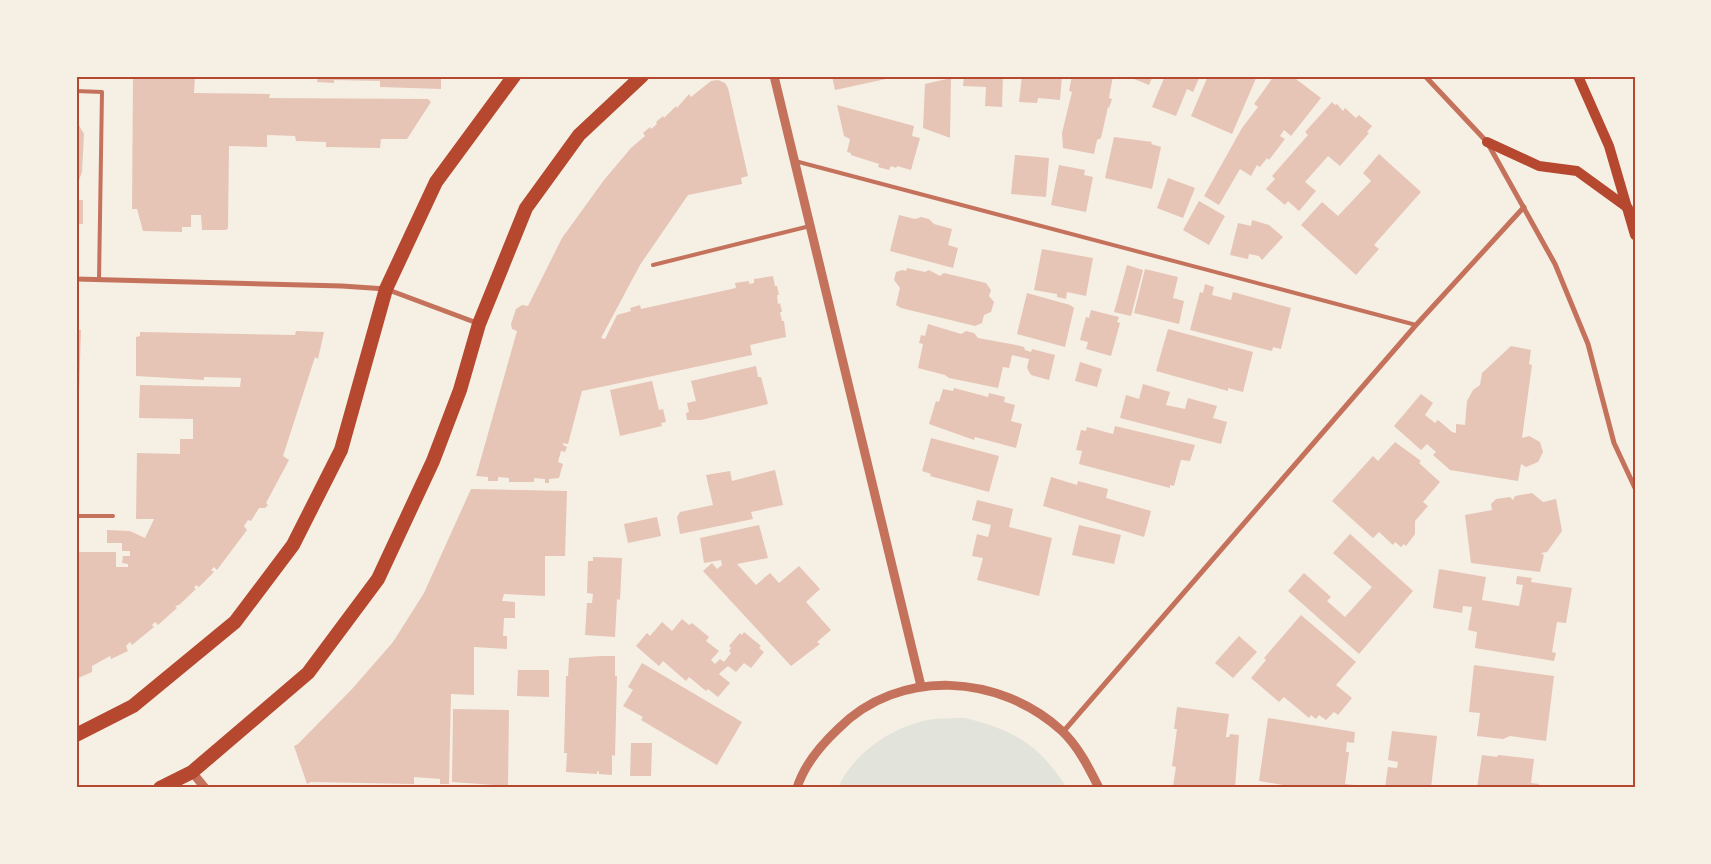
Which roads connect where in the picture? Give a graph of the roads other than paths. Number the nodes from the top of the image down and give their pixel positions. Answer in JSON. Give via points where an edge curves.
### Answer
{"nodes":[{"id":1,"x":514,"y":76,"type":"edge"},
{"id":2,"x":642,"y":76,"type":"edge"},
{"id":3,"x":774,"y":76,"type":"edge"},
{"id":4,"x":1425,"y":76,"type":"edge"},
{"id":5,"x":1579,"y":77,"type":"edge"},
{"id":6,"x":76,"y":91,"type":"edge"},
{"id":7,"x":1487,"y":142,"type":"junction"},
{"id":8,"x":795,"y":161,"type":"junction"},
{"id":9,"x":1524,"y":207,"type":"junction"},
{"id":10,"x":1628,"y":208,"type":"junction"},
{"id":11,"x":810,"y":226,"type":"junction"},
{"id":12,"x":1635,"y":235,"type":"edge"},
{"id":13,"x":653,"y":264,"type":"dead end"},
{"id":14,"x":76,"y":279,"type":"edge"},
{"id":15,"x":99,"y":280,"type":"junction"},
{"id":16,"x":386,"y":289,"type":"junction"},
{"id":17,"x":479,"y":324,"type":"junction"},
{"id":18,"x":1416,"y":325,"type":"junction"},
{"id":19,"x":1635,"y":488,"type":"edge"},
{"id":20,"x":76,"y":516,"type":"edge"},
{"id":21,"x":113,"y":516,"type":"dead end"},
{"id":22,"x":921,"y":686,"type":"junction"},
{"id":23,"x":1063,"y":732,"type":"junction"},
{"id":24,"x":76,"y":735,"type":"edge"},
{"id":25,"x":192,"y":772,"type":"junction"},
{"id":26,"x":160,"y":788,"type":"edge"},
{"id":27,"x":204,"y":788,"type":"edge"},
{"id":28,"x":797,"y":788,"type":"edge"},
{"id":29,"x":1099,"y":788,"type":"edge"}],
"edges":[{"from":1,"to":16,"type":"highway","via":[[436,182]]},
{"from":2,"to":17,"type":"highway","via":[[579,134],[526,208]]},
{"from":3,"to":8,"type":"street"},
{"from":4,"to":7,"type":"street"},
{"from":5,"to":10,"type":"main road","via":[[1609,146]]},
{"from":6,"to":15,"type":"lane","via":[[102,92]]},
{"from":7,"to":9,"type":"street"},
{"from":7,"to":10,"type":"main road","via":[[1539,166],[1577,171]]},
{"from":8,"to":11,"type":"street"},
{"from":8,"to":18,"type":"lane"},
{"from":9,"to":18,"type":"street"},
{"from":9,"to":19,"type":"street","via":[[1555,264],[1588,344],[1614,443]]},
{"from":10,"to":12,"type":"main road"},
{"from":11,"to":13,"type":"lane"},
{"from":11,"to":22,"type":"street"},
{"from":14,"to":15,"type":"street"},
{"from":15,"to":16,"type":"street"},
{"from":16,"to":17,"type":"street"},
{"from":16,"to":24,"type":"highway","via":[[341,450],[293,545],[235,622],[133,706]]},
{"from":17,"to":25,"type":"highway","via":[[460,390],[433,461],[378,579],[308,673]]},
{"from":18,"to":23,"type":"street"},
{"from":20,"to":21,"type":"lane"},
{"from":22,"to":23,"type":"street","via":[[959,685],[997,692],[1032,708]]},
{"from":22,"to":28,"type":"street","via":[[882,698],[848,718],[820,747]]},
{"from":23,"to":29,"type":"street","via":[[1086,762]]},
{"from":25,"to":26,"type":"highway"},
{"from":25,"to":27,"type":"street"}]}
